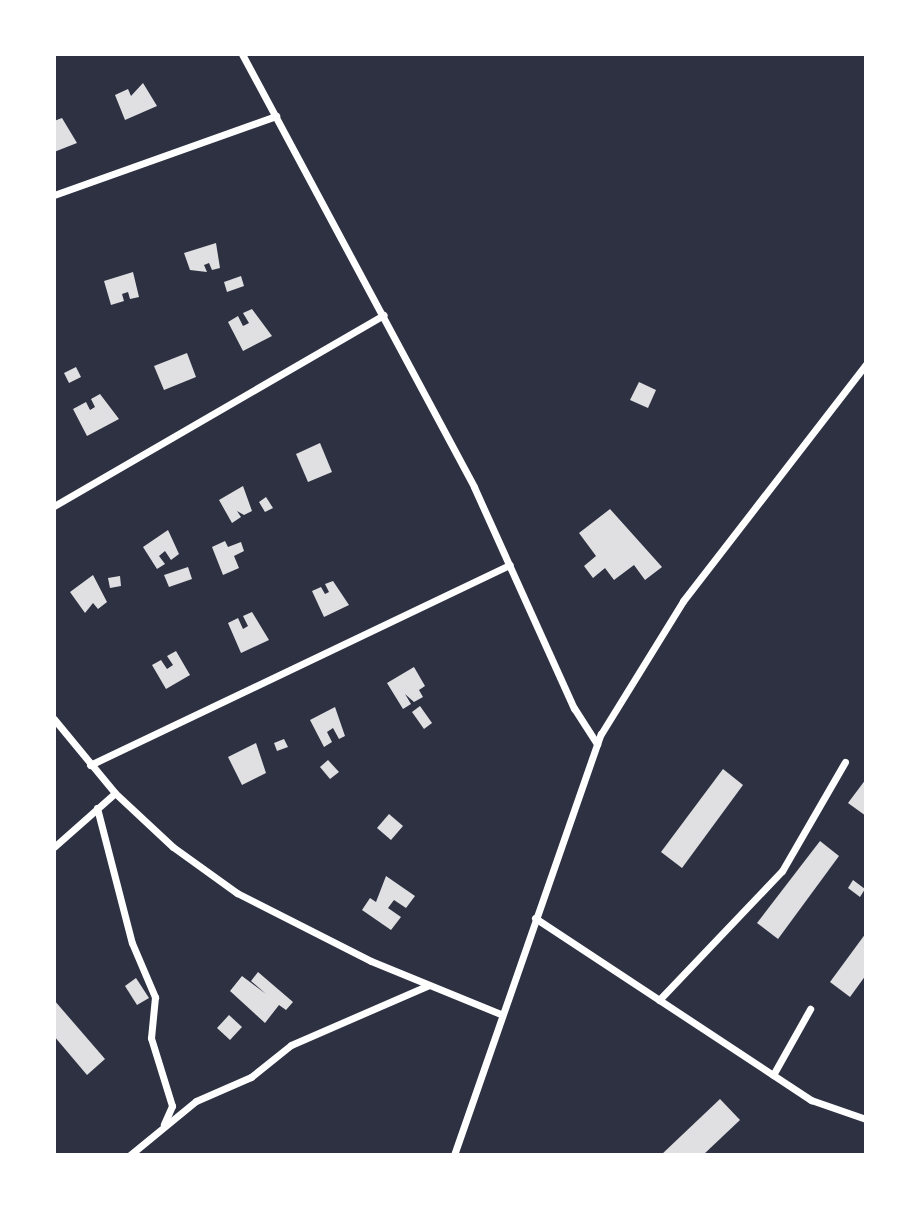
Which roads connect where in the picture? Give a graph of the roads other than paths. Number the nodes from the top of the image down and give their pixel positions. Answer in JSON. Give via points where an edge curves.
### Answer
{"nodes":[{"id":1,"x":242,"y":54,"type":"edge"},
{"id":2,"x":276,"y":116,"type":"junction"},
{"id":3,"x":54,"y":195,"type":"edge"},
{"id":4,"x":384,"y":315,"type":"junction"},
{"id":5,"x":866,"y":364,"type":"edge"},
{"id":6,"x":54,"y":506,"type":"edge"},
{"id":7,"x":510,"y":565,"type":"junction"},
{"id":8,"x":54,"y":719,"type":"edge"},
{"id":9,"x":597,"y":744,"type":"junction"},
{"id":10,"x":845,"y":762,"type":"dead end"},
{"id":11,"x":90,"y":765,"type":"junction"},
{"id":12,"x":115,"y":793,"type":"junction"},
{"id":13,"x":97,"y":808,"type":"junction"},
{"id":14,"x":54,"y":847,"type":"edge"},
{"id":15,"x":535,"y":918,"type":"junction"},
{"id":16,"x":429,"y":985,"type":"junction"},
{"id":17,"x":659,"y":1000,"type":"junction"},
{"id":18,"x":810,"y":1009,"type":"dead end"},
{"id":19,"x":501,"y":1014,"type":"junction"},
{"id":20,"x":773,"y":1075,"type":"junction"},
{"id":21,"x":866,"y":1119,"type":"edge"},
{"id":22,"x":164,"y":1124,"type":"junction"},
{"id":23,"x":130,"y":1155,"type":"edge"},
{"id":24,"x":454,"y":1155,"type":"edge"}],
"edges":[{"from":1,"to":2,"type":"street"},
{"from":2,"to":3,"type":"street"},
{"from":2,"to":4,"type":"street"},
{"from":4,"to":6,"type":"street"},
{"from":4,"to":7,"type":"street"},
{"from":5,"to":9,"type":"street","via":[[683,601]]},
{"from":7,"to":9,"type":"street","via":[[574,708]]},
{"from":7,"to":11,"type":"street"},
{"from":8,"to":11,"type":"street"},
{"from":9,"to":15,"type":"street"},
{"from":10,"to":17,"type":"street","via":[[782,871]]},
{"from":11,"to":12,"type":"street"},
{"from":12,"to":13,"type":"street"},
{"from":12,"to":16,"type":"street","via":[[173,847],[237,893]]},
{"from":13,"to":14,"type":"street"},
{"from":13,"to":22,"type":"street","via":[[132,943],[155,997],[151,1038],[172,1106]]},
{"from":15,"to":17,"type":"street"},
{"from":15,"to":19,"type":"street"},
{"from":16,"to":19,"type":"street"},
{"from":16,"to":22,"type":"street","via":[[291,1045],[251,1077],[196,1101]]},
{"from":17,"to":20,"type":"street"},
{"from":18,"to":20,"type":"street"},
{"from":19,"to":24,"type":"street"},
{"from":20,"to":21,"type":"street","via":[[811,1100]]},
{"from":22,"to":23,"type":"street"}]}
